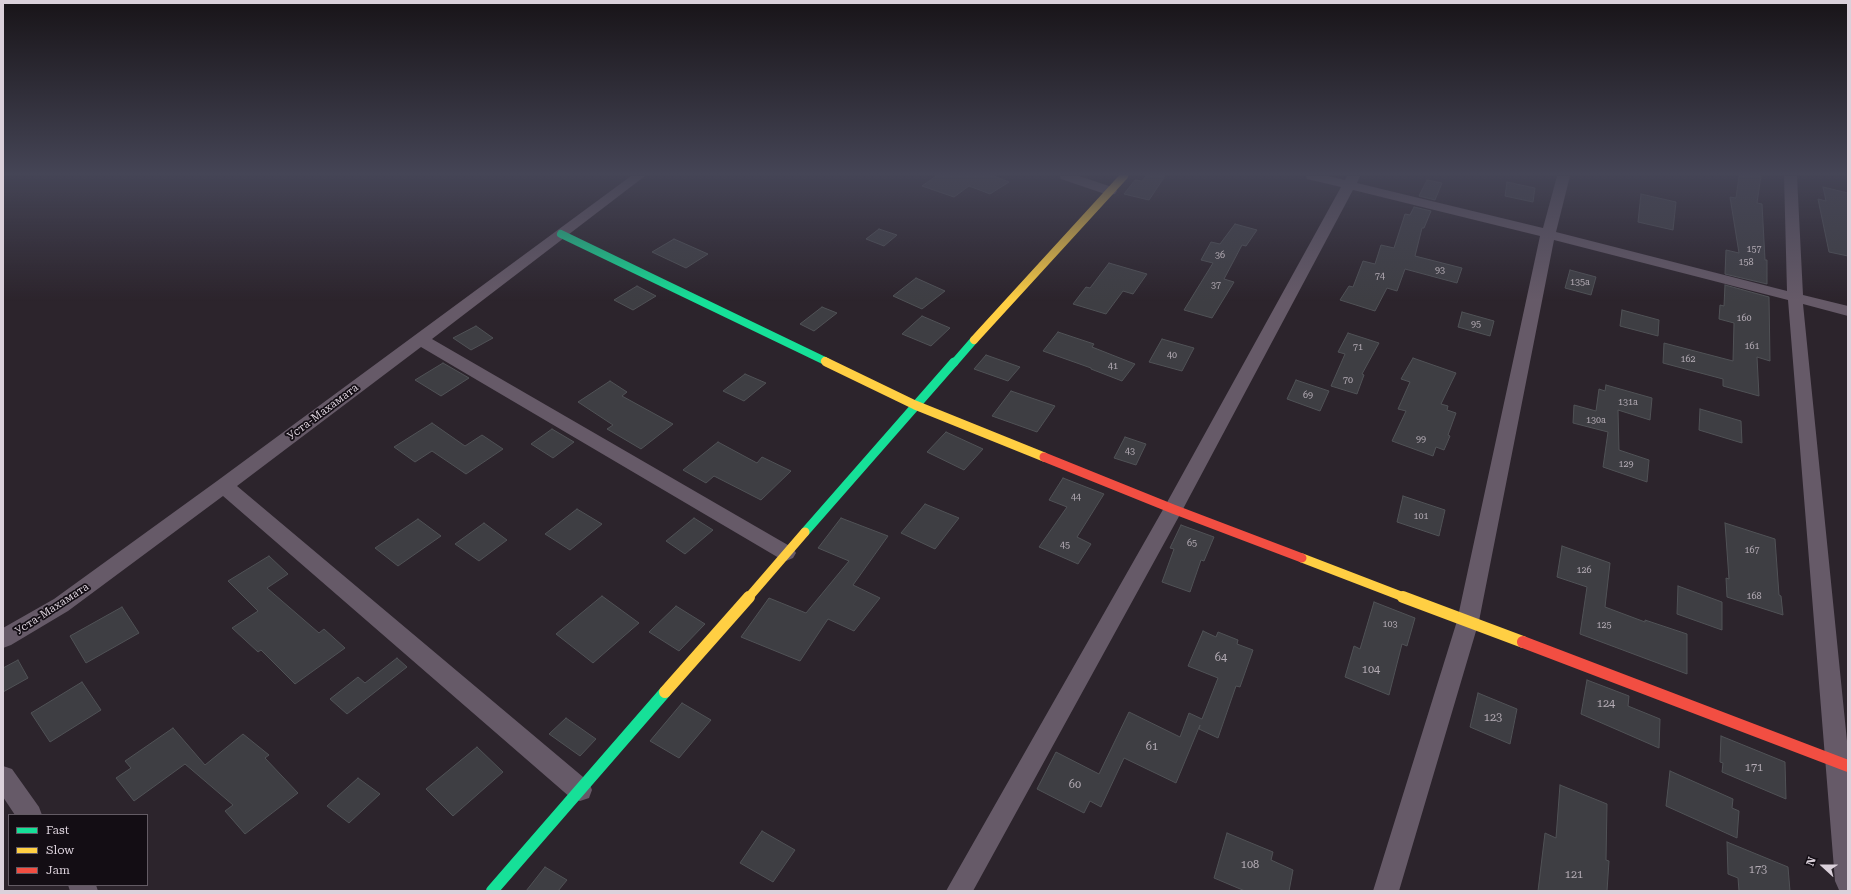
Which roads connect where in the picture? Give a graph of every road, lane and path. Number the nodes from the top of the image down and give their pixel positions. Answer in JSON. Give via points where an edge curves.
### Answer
{"nodes":[{"id":1,"x":583,"y":218,"type":"edge"},
{"id":2,"x":1086,"y":218,"type":"edge"},
{"id":3,"x":1332,"y":218,"type":"edge"},
{"id":4,"x":1488,"y":218,"type":"edge"},
{"id":5,"x":1552,"y":218,"type":"edge"},
{"id":6,"x":1792,"y":218,"type":"edge"},
{"id":7,"x":561,"y":234,"type":"junction"},
{"id":8,"x":1548,"y":234,"type":"junction"},
{"id":9,"x":1795,"y":297,"type":"junction"},
{"id":10,"x":1848,"y":310,"type":"edge"},
{"id":11,"x":420,"y":339,"type":"junction"},
{"id":12,"x":914,"y":405,"type":"junction"},
{"id":13,"x":224,"y":486,"type":"junction"},
{"id":14,"x":1172,"y":509,"type":"junction"},
{"id":15,"x":786,"y":553,"type":"junction"},
{"id":16,"x":1468,"y":621,"type":"junction"},
{"id":17,"x":3,"y":640,"type":"edge"},
{"id":18,"x":1842,"y":763,"type":"edge"},
{"id":19,"x":3,"y":777,"type":"edge"},
{"id":20,"x":580,"y":790,"type":"junction"},
{"id":21,"x":29,"y":814,"type":"edge"},
{"id":22,"x":1848,"y":881,"type":"edge"},
{"id":23,"x":492,"y":891,"type":"edge"},
{"id":24,"x":959,"y":891,"type":"edge"},
{"id":25,"x":1386,"y":891,"type":"edge"}],
"edges":[{"from":1,"to":7,"type":"street","name":"Уста-Махамата"},
{"from":2,"to":12,"type":"street"},
{"from":3,"to":14,"type":"street"},
{"from":4,"to":8,"type":"street"},
{"from":5,"to":8,"type":"street"},
{"from":6,"to":9,"type":"street"},
{"from":7,"to":11,"type":"street","name":"Уста-Махамата"},
{"from":7,"to":12,"type":"street"},
{"from":8,"to":9,"type":"street"},
{"from":8,"to":16,"type":"street"},
{"from":9,"to":10,"type":"street"},
{"from":9,"to":18,"type":"street"},
{"from":11,"to":13,"type":"street","name":"Уста-Махамата"},
{"from":11,"to":15,"type":"street"},
{"from":12,"to":14,"type":"street"},
{"from":12,"to":15,"type":"street"},
{"from":13,"to":17,"type":"street","name":"Уста-Махамата","via":[[62,605]]},
{"from":13,"to":20,"type":"street"},
{"from":14,"to":16,"type":"street"},
{"from":14,"to":24,"type":"street"},
{"from":15,"to":20,"type":"street"},
{"from":16,"to":18,"type":"street"},
{"from":16,"to":25,"type":"street"},
{"from":18,"to":22,"type":"street"},
{"from":19,"to":21,"type":"street"},
{"from":20,"to":23,"type":"street"}]}
